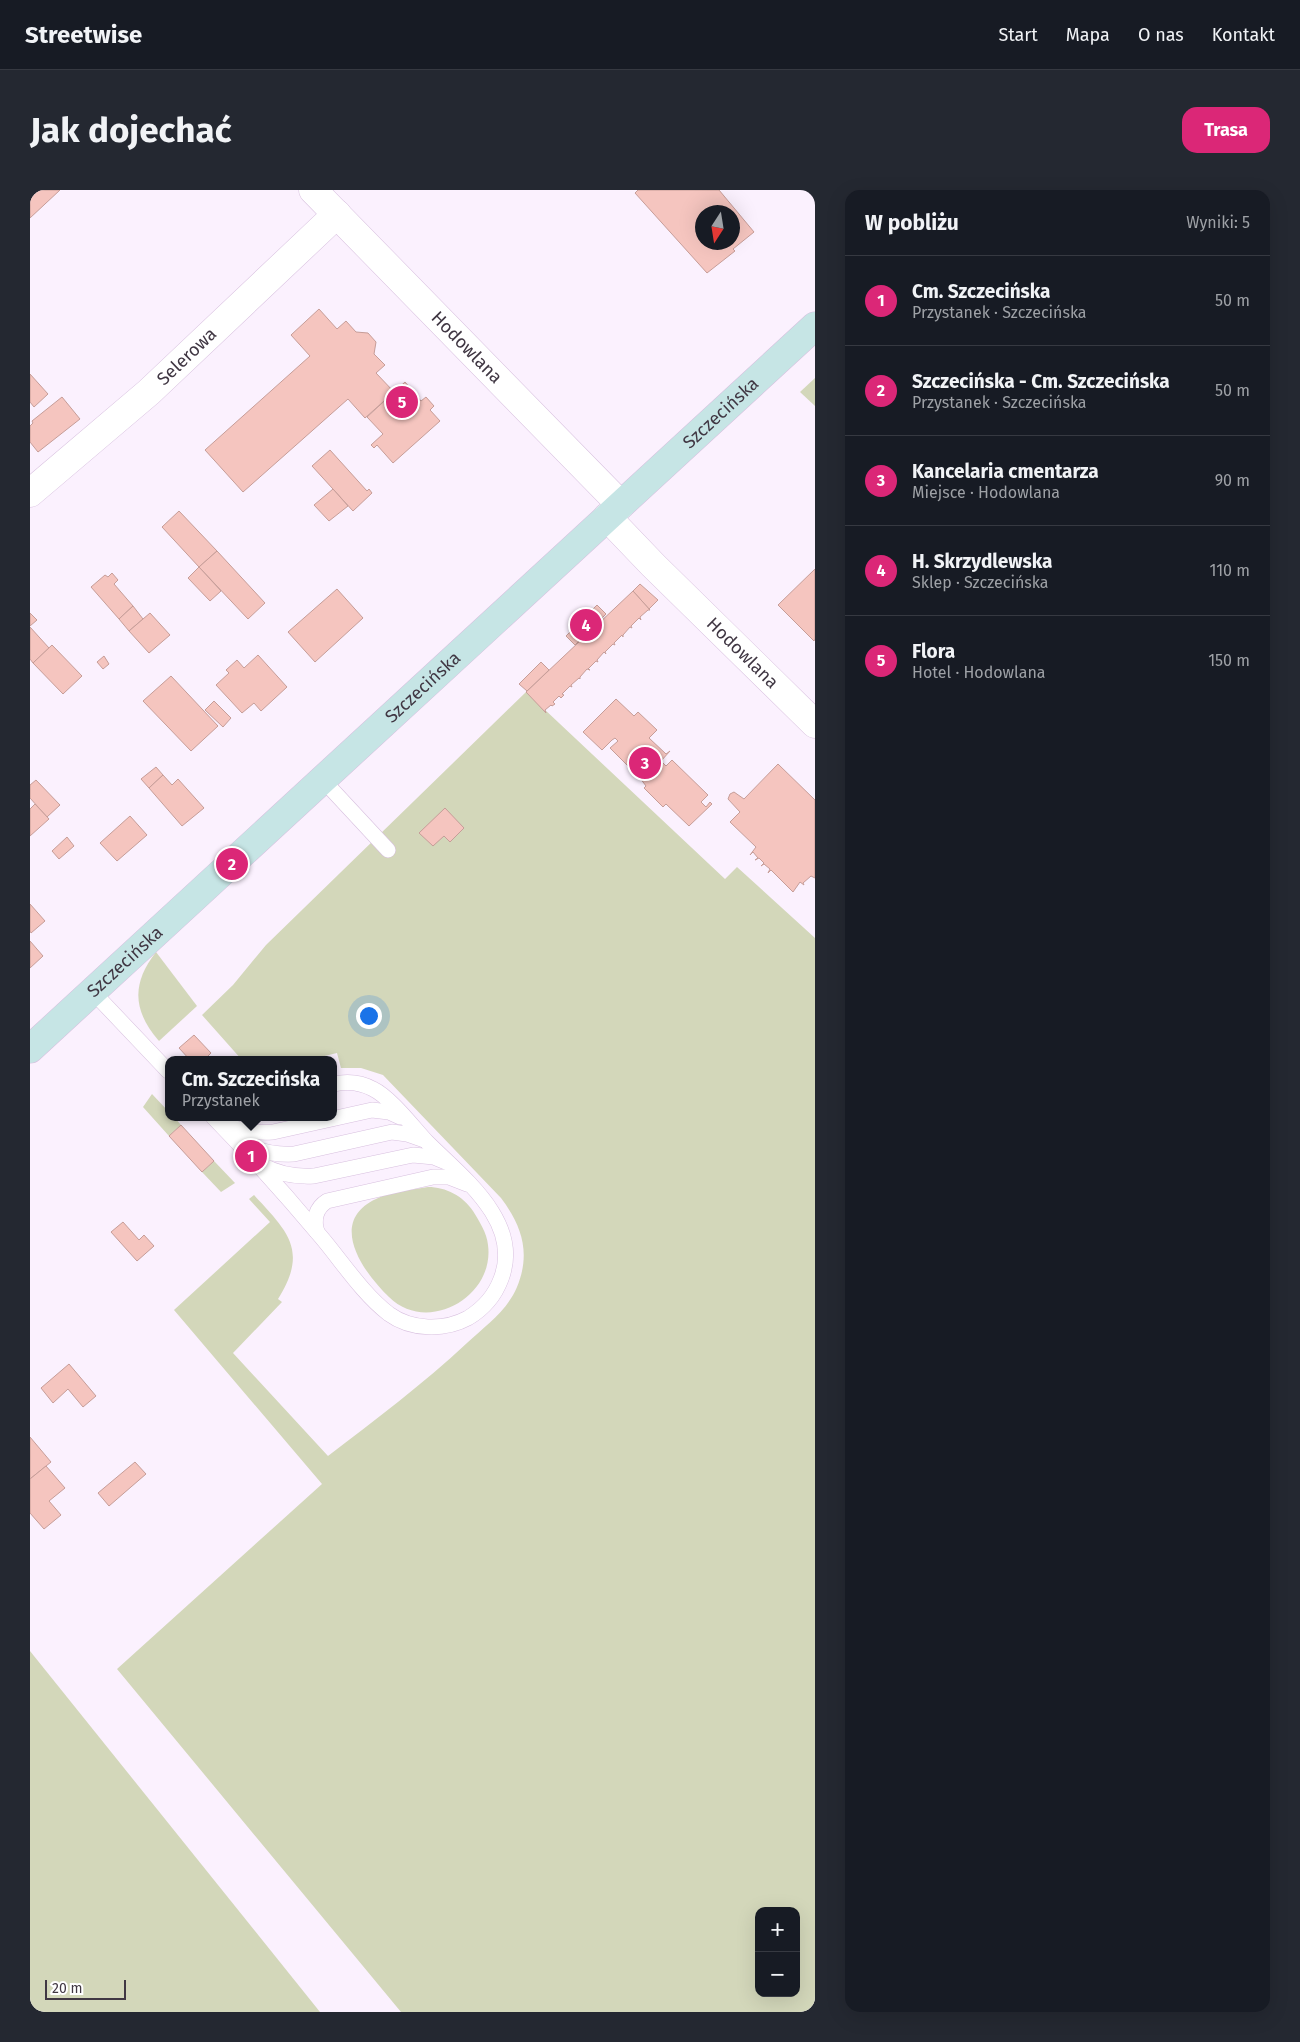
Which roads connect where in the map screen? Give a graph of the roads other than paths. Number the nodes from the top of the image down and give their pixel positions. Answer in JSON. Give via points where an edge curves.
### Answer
{"nodes":[{"id":1,"x":313,"y":190,"type":"edge"},
{"id":2,"x":337,"y":214,"type":"junction"},
{"id":3,"x":815,"y":326,"type":"edge"},
{"id":4,"x":30,"y":494,"type":"edge"},
{"id":5,"x":614,"y":511,"type":"junction"},
{"id":6,"x":815,"y":724,"type":"edge"},
{"id":7,"x":323,"y":780,"type":"junction"},
{"id":8,"x":388,"y":850,"type":"dead end"},
{"id":9,"x":93,"y":992,"type":"junction"},
{"id":10,"x":30,"y":1049,"type":"edge"},
{"id":11,"x":165,"y":1068,"type":"edge"},
{"id":12,"x":337,"y":1084,"type":"edge"},
{"id":13,"x":337,"y":1118,"type":"edge"},
{"id":14,"x":218,"y":1121,"type":"edge"},
{"id":15,"x":222,"y":1121,"type":"edge"},
{"id":16,"x":322,"y":1121,"type":"edge"},
{"id":17,"x":408,"y":1122,"type":"junction"},
{"id":18,"x":229,"y":1134,"type":"junction"},
{"id":19,"x":430,"y":1144,"type":"junction"},
{"id":20,"x":251,"y":1156,"type":"junction"},
{"id":21,"x":451,"y":1166,"type":"junction"},
{"id":22,"x":474,"y":1190,"type":"junction"},
{"id":23,"x":317,"y":1232,"type":"junction"}],
"edges":[{"from":1,"to":2,"type":"street","name":"Hodowlana"},
{"from":2,"to":4,"type":"street","name":"Selerowa","via":[[148,392]]},
{"from":2,"to":5,"type":"street","name":"Hodowlana"},
{"from":3,"to":5,"type":"main road","name":"Szczecińska"},
{"from":5,"to":6,"type":"street","name":"Hodowlana","via":[[642,554]]},
{"from":5,"to":7,"type":"main road","name":"Szczecińska"},
{"from":7,"to":8,"type":"lane"},
{"from":7,"to":9,"type":"main road","name":"Szczecińska"},
{"from":9,"to":10,"type":"main road","name":"Szczecińska"},
{"from":9,"to":11,"type":"lane"},
{"from":12,"to":17,"type":"lane","via":[[354,1082],[376,1090]]},
{"from":13,"to":17,"type":"lane","via":[[372,1110],[389,1112]]},
{"from":14,"to":18,"type":"lane"},
{"from":15,"to":16,"type":"lane","via":[[237,1129],[262,1133]]},
{"from":17,"to":19,"type":"lane"},
{"from":18,"to":19,"type":"lane","via":[[257,1150],[283,1154],[392,1132],[415,1136]]},
{"from":18,"to":20,"type":"lane"},
{"from":19,"to":21,"type":"lane"},
{"from":20,"to":21,"type":"lane","via":[[267,1168],[303,1177],[413,1155],[434,1157]]},
{"from":20,"to":23,"type":"lane"},
{"from":21,"to":22,"type":"lane"},
{"from":22,"to":23,"type":"lane","via":[[449,1177],[433,1177],[335,1199],[318,1209],[314,1224]]},
{"from":22,"to":23,"type":"lane","via":[[498,1220],[506,1254],[503,1273],[497,1290],[483,1307],[447,1326],[427,1328],[390,1314]]}]}
